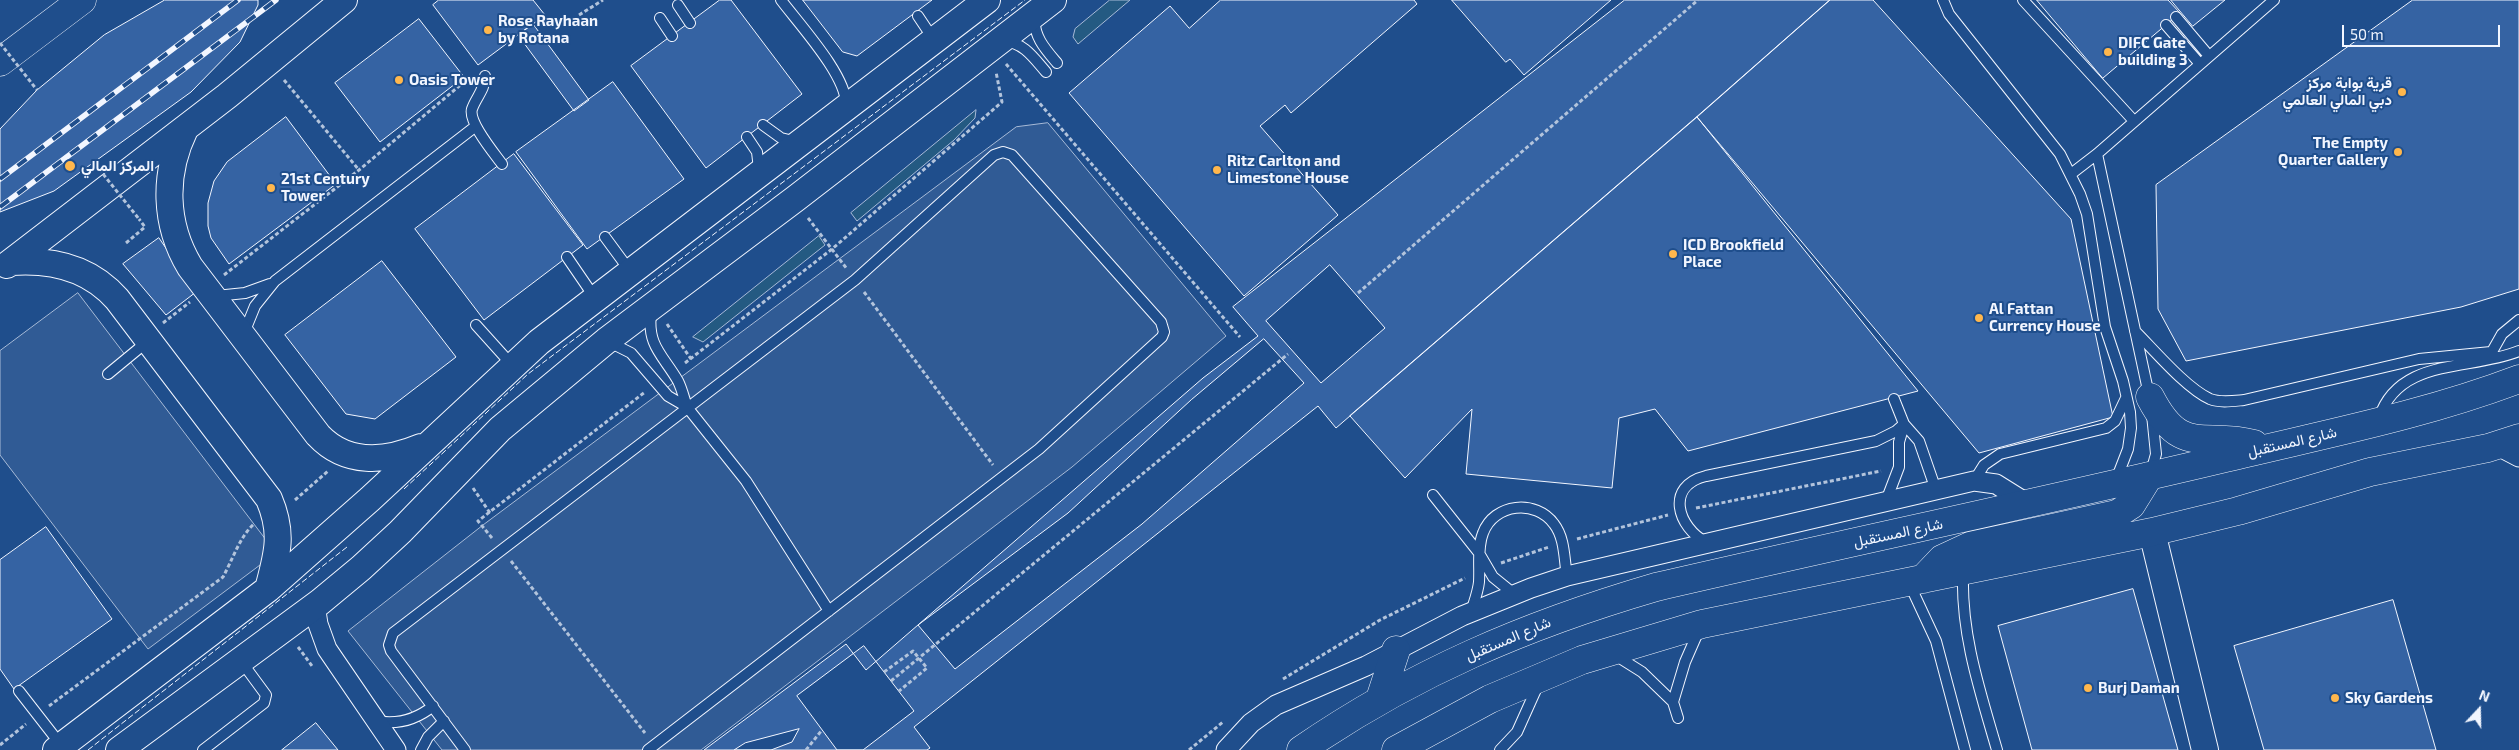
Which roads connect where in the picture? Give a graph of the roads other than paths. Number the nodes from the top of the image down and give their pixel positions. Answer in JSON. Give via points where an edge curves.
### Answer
{"nodes":[{"id":1,"x":82,"y":0,"type":"edge"},
{"id":2,"x":344,"y":0,"type":"edge"},
{"id":3,"x":781,"y":0,"type":"edge"},
{"id":4,"x":1943,"y":0,"type":"edge"},
{"id":5,"x":2023,"y":0,"type":"edge"},
{"id":6,"x":2274,"y":0,"type":"edge"},
{"id":7,"x":977,"y":3,"type":"edge"},
{"id":8,"x":678,"y":5,"type":"dead end"},
{"id":9,"x":1044,"y":7,"type":"edge"},
{"id":10,"x":918,"y":16,"type":"dead end"},
{"id":11,"x":2176,"y":17,"type":"dead end"},
{"id":12,"x":660,"y":18,"type":"dead end"},
{"id":13,"x":690,"y":22,"type":"dead end"},
{"id":14,"x":2166,"y":25,"type":"dead end"},
{"id":15,"x":672,"y":36,"type":"dead end"},
{"id":16,"x":934,"y":40,"type":"junction"},
{"id":17,"x":996,"y":44,"type":"junction"},
{"id":18,"x":2209,"y":56,"type":"junction"},
{"id":19,"x":0,"y":62,"type":"edge"},
{"id":20,"x":1057,"y":63,"type":"dead end"},
{"id":21,"x":2200,"y":64,"type":"junction"},
{"id":22,"x":1046,"y":72,"type":"dead end"},
{"id":23,"x":486,"y":76,"type":"dead end"},
{"id":24,"x":846,"y":108,"type":"junction"},
{"id":25,"x":2134,"y":121,"type":"junction"},
{"id":26,"x":763,"y":124,"type":"dead end"},
{"id":27,"x":476,"y":126,"type":"junction"},
{"id":28,"x":185,"y":129,"type":"junction"},
{"id":29,"x":747,"y":137,"type":"dead end"},
{"id":30,"x":800,"y":143,"type":"junction"},
{"id":31,"x":2097,"y":154,"type":"junction"},
{"id":32,"x":502,"y":164,"type":"dead end"},
{"id":33,"x":2071,"y":174,"type":"junction"},
{"id":34,"x":758,"y":175,"type":"junction"},
{"id":35,"x":605,"y":237,"type":"dead end"},
{"id":36,"x":567,"y":257,"type":"dead end"},
{"id":37,"x":5,"y":266,"type":"edge"},
{"id":38,"x":630,"y":270,"type":"junction"},
{"id":39,"x":275,"y":281,"type":"junction"},
{"id":40,"x":210,"y":292,"type":"junction"},
{"id":41,"x":595,"y":298,"type":"junction"},
{"id":42,"x":653,"y":304,"type":"junction"},
{"id":43,"x":2519,"y":320,"type":"edge"},
{"id":44,"x":476,"y":325,"type":"dead end"},
{"id":45,"x":152,"y":328,"type":"junction"},
{"id":46,"x":2135,"y":331,"type":"junction"},
{"id":47,"x":243,"y":336,"type":"junction"},
{"id":48,"x":606,"y":341,"type":"junction"},
{"id":49,"x":2519,"y":352,"type":"edge"},
{"id":50,"x":2490,"y":356,"type":"junction"},
{"id":51,"x":512,"y":366,"type":"junction"},
{"id":52,"x":108,"y":374,"type":"dead end"},
{"id":53,"x":2519,"y":379,"type":"edge"},
{"id":54,"x":2138,"y":397,"type":"junction"},
{"id":55,"x":1894,"y":399,"type":"dead end"},
{"id":56,"x":687,"y":407,"type":"junction"},
{"id":57,"x":2378,"y":422,"type":"junction"},
{"id":58,"x":1904,"y":424,"type":"junction"},
{"id":59,"x":426,"y":445,"type":"junction"},
{"id":60,"x":2512,"y":447,"type":"edge"},
{"id":61,"x":2268,"y":448,"type":"junction"},
{"id":62,"x":2150,"y":476,"type":"junction"},
{"id":63,"x":1974,"y":481,"type":"junction"},
{"id":64,"x":2113,"y":485,"type":"junction"},
{"id":65,"x":1936,"y":490,"type":"junction"},
{"id":66,"x":1433,"y":495,"type":"dead end"},
{"id":67,"x":1886,"y":501,"type":"junction"},
{"id":68,"x":2028,"y":504,"type":"junction"},
{"id":69,"x":2152,"y":532,"type":"junction"},
{"id":70,"x":1708,"y":543,"type":"junction"},
{"id":71,"x":1479,"y":554,"type":"junction"},
{"id":72,"x":1963,"y":571,"type":"junction"},
{"id":73,"x":1567,"y":576,"type":"junction"},
{"id":74,"x":1915,"y":581,"type":"junction"},
{"id":75,"x":268,"y":589,"type":"junction"},
{"id":76,"x":1514,"y":594,"type":"junction"},
{"id":77,"x":320,"y":602,"type":"junction"},
{"id":78,"x":830,"y":611,"type":"junction"},
{"id":79,"x":1472,"y":612,"type":"junction"},
{"id":80,"x":1702,"y":624,"type":"junction"},
{"id":81,"x":1396,"y":650,"type":"junction"},
{"id":82,"x":1610,"y":651,"type":"junction"},
{"id":83,"x":241,"y":661,"type":"junction"},
{"id":84,"x":1542,"y":676,"type":"junction"},
{"id":85,"x":19,"y":691,"type":"dead end"},
{"id":86,"x":1380,"y":699,"type":"junction"},
{"id":87,"x":1673,"y":702,"type":"junction"},
{"id":88,"x":433,"y":706,"type":"junction"},
{"id":89,"x":1678,"y":718,"type":"dead end"},
{"id":90,"x":376,"y":721,"type":"junction"},
{"id":91,"x":444,"y":721,"type":"junction"},
{"id":92,"x":59,"y":748,"type":"edge"},
{"id":93,"x":118,"y":750,"type":"edge"},
{"id":94,"x":203,"y":750,"type":"edge"},
{"id":95,"x":396,"y":750,"type":"edge"},
{"id":96,"x":421,"y":750,"type":"edge"},
{"id":97,"x":465,"y":750,"type":"edge"},
{"id":98,"x":648,"y":750,"type":"edge"},
{"id":99,"x":1226,"y":750,"type":"edge"},
{"id":100,"x":1301,"y":750,"type":"edge"},
{"id":101,"x":1396,"y":750,"type":"edge"},
{"id":102,"x":1500,"y":750,"type":"edge"},
{"id":103,"x":1965,"y":750,"type":"edge"},
{"id":104,"x":1997,"y":750,"type":"edge"},
{"id":105,"x":2205,"y":750,"type":"edge"}],
"edges":[{"from":1,"to":19,"type":"main road"},
{"from":2,"to":28,"type":"street"},
{"from":3,"to":24,"type":"lane","via":[[843,86]]},
{"from":4,"to":33,"type":"lane","via":[[1950,14],[2046,135]]},
{"from":5,"to":25,"type":"lane"},
{"from":6,"to":18,"type":"lane"},
{"from":7,"to":16,"type":"street"},
{"from":8,"to":13,"type":"lane"},
{"from":9,"to":17,"type":"street"},
{"from":9,"to":20,"type":"lane","via":[[1036,31],[1041,44]]},
{"from":10,"to":16,"type":"lane"},
{"from":11,"to":18,"type":"lane"},
{"from":12,"to":15,"type":"lane"},
{"from":14,"to":21,"type":"lane"},
{"from":16,"to":24,"type":"street"},
{"from":17,"to":22,"type":"lane","via":[[1021,45]]},
{"from":17,"to":42,"type":"street"},
{"from":18,"to":21,"type":"lane"},
{"from":21,"to":25,"type":"lane"},
{"from":23,"to":27,"type":"lane","via":[[472,112]]},
{"from":24,"to":30,"type":"street"},
{"from":25,"to":31,"type":"lane"},
{"from":26,"to":30,"type":"lane","via":[[781,138]]},
{"from":27,"to":32,"type":"lane"},
{"from":27,"to":39,"type":"lane"},
{"from":28,"to":37,"type":"street"},
{"from":28,"to":40,"type":"street","via":[[171,166],[171,224],[182,254]]},
{"from":29,"to":34,"type":"lane","via":[[757,152]]},
{"from":30,"to":34,"type":"street"},
{"from":31,"to":33,"type":"lane"},
{"from":31,"to":46,"type":"lane"},
{"from":33,"to":54,"type":"lane","via":[[2087,214],[2105,327]]},
{"from":34,"to":38,"type":"street"},
{"from":35,"to":38,"type":"lane"},
{"from":36,"to":41,"type":"lane"},
{"from":37,"to":45,"type":"street","via":[[47,262],[96,279]]},
{"from":38,"to":41,"type":"street"},
{"from":39,"to":40,"type":"lane","via":[[245,293]]},
{"from":39,"to":47,"type":"lane","via":[[256,306]]},
{"from":40,"to":47,"type":"street"},
{"from":41,"to":51,"type":"street"},
{"from":42,"to":48,"type":"street"},
{"from":42,"to":56,"type":"lane","via":[[650,325],[654,346],[677,380]]},
{"from":43,"to":50,"type":"lane","via":[[2502,334]]},
{"from":44,"to":51,"type":"lane"},
{"from":45,"to":52,"type":"lane"},
{"from":45,"to":75,"type":"street","via":[[261,486],[276,514],[279,546]]},
{"from":46,"to":50,"type":"lane","via":[[2179,375],[2202,394],[2219,401],[2244,400],[2419,359]]},
{"from":46,"to":54,"type":"lane"},
{"from":47,"to":59,"type":"street","via":[[318,435],[340,453],[370,459],[399,455]]},
{"from":48,"to":56,"type":"lane","via":[[631,353],[663,390]]},
{"from":48,"to":77,"type":"street","via":[[500,429],[400,532]]},
{"from":49,"to":50,"type":"lane"},
{"from":50,"to":57,"type":"lane","via":[[2410,378],[2389,397]]},
{"from":51,"to":59,"type":"street"},
{"from":53,"to":57,"type":"main road","name":"شارع المستقبل","via":[[2472,397]]},
{"from":54,"to":61,"type":"main road","via":[[2182,435],[2198,440],[2251,443]]},
{"from":54,"to":62,"type":"lane","via":[[2156,454]]},
{"from":54,"to":63,"type":"lane","via":[[2106,428],[2000,454],[1984,465]]},
{"from":54,"to":64,"type":"lane","via":[[2125,462]]},
{"from":55,"to":58,"type":"lane"},
{"from":56,"to":78,"type":"lane","via":[[746,482]]},
{"from":56,"to":78,"type":"lane","via":[[855,280],[994,155],[1003,152],[1016,158],[1161,322],[1164,332],[1159,341],[1039,449]]},
{"from":56,"to":88,"type":"lane","via":[[392,633],[391,650]]},
{"from":57,"to":61,"type":"main road","name":"شارع المستقبل"},
{"from":58,"to":65,"type":"lane","via":[[1911,428],[1919,441]]},
{"from":58,"to":67,"type":"lane","via":[[1899,442],[1900,467]]},
{"from":58,"to":70,"type":"lane","via":[[1876,441],[1706,476],[1692,482],[1679,500],[1682,519],[1693,534]]},
{"from":59,"to":75,"type":"street"},
{"from":60,"to":69,"type":"main road","via":[[2370,472],[2238,511]]},
{"from":61,"to":62,"type":"main road","name":"شارع المستقبل"},
{"from":62,"to":64,"type":"main road","name":"شارع المستقبل"},
{"from":62,"to":74,"type":"main road","via":[[2131,505],[2117,514],[1970,546],[1942,559]]},
{"from":63,"to":65,"type":"street"},
{"from":63,"to":68,"type":"street","via":[[1996,484]]},
{"from":64,"to":68,"type":"main road","name":"شارع المستقبل"},
{"from":65,"to":67,"type":"street"},
{"from":66,"to":71,"type":"lane"},
{"from":67,"to":70,"type":"street"},
{"from":68,"to":86,"type":"main road","name":"شارع المستقبل","via":[[1714,573],[1608,601],[1487,646]]},
{"from":69,"to":72,"type":"main road"},
{"from":69,"to":105,"type":"street"},
{"from":70,"to":73,"type":"street"},
{"from":71,"to":73,"type":"lane","via":[[1486,525],[1498,512],[1514,507],[1532,509],[1549,518],[1558,530]]},
{"from":71,"to":76,"type":"lane","via":[[1493,577]]},
{"from":71,"to":79,"type":"lane","via":[[1479,583]]},
{"from":72,"to":74,"type":"main road"},
{"from":72,"to":104,"type":"lane","via":[[1962,604],[1966,636]]},
{"from":73,"to":76,"type":"street"},
{"from":74,"to":80,"type":"main road"},
{"from":74,"to":103,"type":"lane","via":[[1936,642]]},
{"from":75,"to":92,"type":"street"},
{"from":76,"to":79,"type":"street"},
{"from":77,"to":83,"type":"street"},
{"from":77,"to":90,"type":"street","via":[[316,611],[327,649]]},
{"from":78,"to":98,"type":"lane"},
{"from":79,"to":81,"type":"street"},
{"from":80,"to":82,"type":"main road"},
{"from":80,"to":87,"type":"lane","via":[[1685,662]]},
{"from":81,"to":86,"type":"main road"},
{"from":81,"to":99,"type":"street","via":[[1276,705],[1251,723]]},
{"from":82,"to":84,"type":"main road"},
{"from":82,"to":87,"type":"lane","via":[[1642,672]]},
{"from":83,"to":93,"type":"street"},
{"from":83,"to":94,"type":"lane","via":[[266,695],[264,703]]},
{"from":84,"to":101,"type":"main road","via":[[1490,699]]},
{"from":84,"to":102,"type":"lane","via":[[1527,715]]},
{"from":85,"to":92,"type":"lane"},
{"from":86,"to":100,"type":"main road","name":"شارع المستقبل"},
{"from":87,"to":89,"type":"lane"},
{"from":88,"to":90,"type":"lane","via":[[420,716],[404,721]]},
{"from":88,"to":91,"type":"lane"},
{"from":90,"to":95,"type":"street"},
{"from":91,"to":96,"type":"lane","via":[[428,737]]},
{"from":91,"to":97,"type":"lane"}]}
